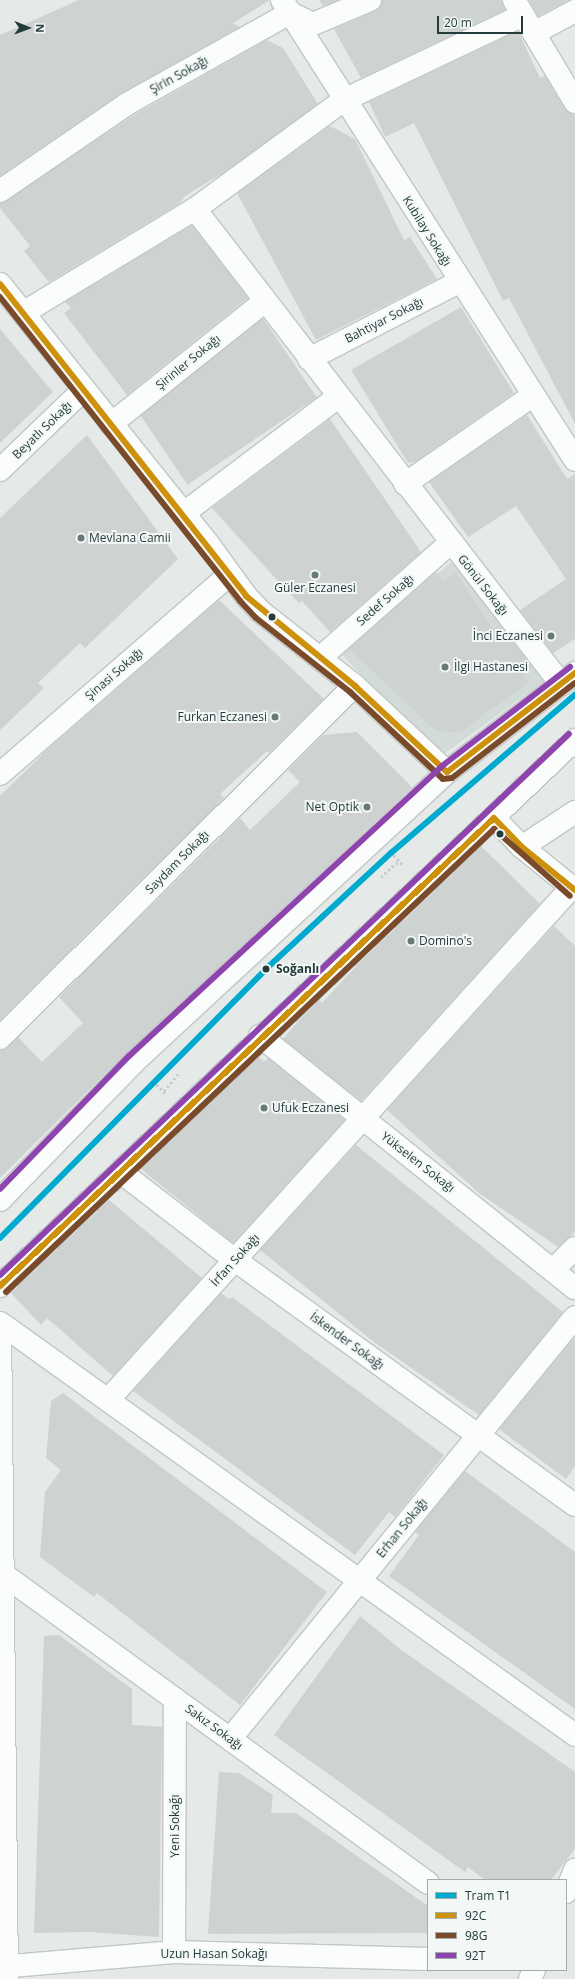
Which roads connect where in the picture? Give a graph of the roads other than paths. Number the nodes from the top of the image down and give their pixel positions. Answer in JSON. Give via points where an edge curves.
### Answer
{"nodes":[{"id":1,"x":370,"y":0,"type":"edge"},
{"id":2,"x":286,"y":7,"type":"edge"},
{"id":3,"x":519,"y":8,"type":"edge"},
{"id":4,"x":575,"y":11,"type":"edge"},
{"id":5,"x":534,"y":33,"type":"junction"},
{"id":6,"x":344,"y":100,"type":"junction"},
{"id":7,"x":575,"y":102,"type":"edge"},
{"id":8,"x":0,"y":191,"type":"edge"},
{"id":9,"x":195,"y":209,"type":"junction"},
{"id":10,"x":459,"y":282,"type":"junction"},
{"id":11,"x":0,"y":284,"type":"edge"},
{"id":12,"x":265,"y":301,"type":"junction"},
{"id":13,"x":23,"y":313,"type":"junction"},
{"id":14,"x":309,"y":358,"type":"junction"},
{"id":15,"x":83,"y":390,"type":"junction"},
{"id":16,"x":532,"y":396,"type":"junction"},
{"id":17,"x":338,"y":397,"type":"junction"},
{"id":18,"x":111,"y":424,"type":"junction"},
{"id":19,"x":575,"y":460,"type":"edge"},
{"id":20,"x":0,"y":470,"type":"edge"},
{"id":21,"x":405,"y":484,"type":"junction"},
{"id":22,"x":184,"y":513,"type":"junction"},
{"id":23,"x":450,"y":543,"type":"junction"},
{"id":24,"x":229,"y":575,"type":"junction"},
{"id":25,"x":320,"y":658,"type":"junction"},
{"id":26,"x":568,"y":678,"type":"edge"},
{"id":27,"x":355,"y":686,"type":"junction"},
{"id":28,"x":575,"y":740,"type":"edge"},
{"id":29,"x":447,"y":772,"type":"junction"},
{"id":30,"x":0,"y":774,"type":"edge"},
{"id":31,"x":575,"y":812,"type":"edge"},
{"id":32,"x":494,"y":818,"type":"junction"},
{"id":33,"x":522,"y":847,"type":"junction"},
{"id":34,"x":573,"y":889,"type":"edge"},
{"id":35,"x":260,"y":1036,"type":"junction"},
{"id":36,"x":0,"y":1038,"type":"edge"},
{"id":37,"x":363,"y":1119,"type":"junction"},
{"id":38,"x":122,"y":1173,"type":"junction"},
{"id":39,"x":0,"y":1200,"type":"edge"},
{"id":40,"x":575,"y":1248,"type":"edge"},
{"id":41,"x":235,"y":1260,"type":"junction"},
{"id":42,"x":553,"y":1270,"type":"junction"},
{"id":43,"x":0,"y":1286,"type":"edge"},
{"id":44,"x":575,"y":1288,"type":"edge"},
{"id":45,"x":575,"y":1317,"type":"edge"},
{"id":46,"x":1,"y":1324,"type":"edge"},
{"id":47,"x":108,"y":1400,"type":"junction"},
{"id":48,"x":478,"y":1435,"type":"junction"},
{"id":49,"x":575,"y":1505,"type":"edge"},
{"id":50,"x":2,"y":1572,"type":"edge"},
{"id":51,"x":360,"y":1581,"type":"junction"},
{"id":52,"x":175,"y":1699,"type":"junction"},
{"id":53,"x":575,"y":1735,"type":"edge"},
{"id":54,"x":230,"y":1739,"type":"junction"},
{"id":55,"x":575,"y":1870,"type":"edge"},
{"id":56,"x":427,"y":1882,"type":"edge"},
{"id":57,"x":567,"y":1890,"type":"edge"},
{"id":58,"x":174,"y":1952,"type":"junction"},
{"id":59,"x":427,"y":1959,"type":"edge"},
{"id":60,"x":5,"y":1971,"type":"edge"}],
"edges":[{"from":1,"to":2,"type":"street","via":[[314,24]]},
{"from":2,"to":6,"type":"street","name":"Kubilay Sokağı"},
{"from":2,"to":8,"type":"street","name":"Şirin Sokağı","via":[[127,104]]},
{"from":3,"to":5,"type":"street"},
{"from":3,"to":6,"type":"street"},
{"from":4,"to":5,"type":"street"},
{"from":5,"to":7,"type":"street"},
{"from":6,"to":9,"type":"street"},
{"from":6,"to":10,"type":"street","name":"Kubilay Sokağı"},
{"from":9,"to":12,"type":"street","name":"Gönül Sokağı"},
{"from":9,"to":13,"type":"street"},
{"from":10,"to":14,"type":"street","name":"Bahtiyar Sokağı"},
{"from":10,"to":16,"type":"street","name":"Kubilay Sokağı"},
{"from":11,"to":13,"type":"street"},
{"from":12,"to":14,"type":"street","name":"Gönül Sokağı"},
{"from":12,"to":18,"type":"street","name":"Şirinler Sokağı"},
{"from":13,"to":15,"type":"street"},
{"from":14,"to":17,"type":"street","name":"Gönül Sokağı"},
{"from":15,"to":18,"type":"street"},
{"from":15,"to":20,"type":"street","name":"Beyatlı Sokağı"},
{"from":16,"to":19,"type":"street","name":"Kubilay Sokağı"},
{"from":16,"to":21,"type":"street"},
{"from":17,"to":21,"type":"street","name":"Gönül Sokağı"},
{"from":17,"to":22,"type":"street"},
{"from":18,"to":22,"type":"street"},
{"from":21,"to":23,"type":"street","name":"Gönül Sokağı"},
{"from":22,"to":24,"type":"street"},
{"from":23,"to":25,"type":"street","name":"Sedef Sokağı"},
{"from":23,"to":26,"type":"street","name":"Gönül Sokağı"},
{"from":24,"to":25,"type":"street","via":[[261,612]]},
{"from":24,"to":30,"type":"street","name":"Şinasi Sokağı"},
{"from":25,"to":27,"type":"street"},
{"from":26,"to":29,"type":"street"},
{"from":27,"to":29,"type":"street"},
{"from":27,"to":36,"type":"street","name":"Saydam Sokağı"},
{"from":28,"to":32,"type":"street"},
{"from":29,"to":39,"type":"street","via":[[134,1062]]},
{"from":31,"to":33,"type":"street"},
{"from":32,"to":33,"type":"street"},
{"from":32,"to":35,"type":"street"},
{"from":33,"to":34,"type":"street"},
{"from":34,"to":37,"type":"street","name":"İrfan Sokağı"},
{"from":35,"to":37,"type":"street","name":"Yükselen Sokağı"},
{"from":35,"to":38,"type":"street"},
{"from":37,"to":41,"type":"street","name":"İrfan Sokağı"},
{"from":37,"to":42,"type":"street","name":"Yükselen Sokağı"},
{"from":38,"to":41,"type":"street","name":"İskender Sokağı"},
{"from":38,"to":43,"type":"street"},
{"from":40,"to":42,"type":"street"},
{"from":41,"to":47,"type":"street","name":"İrfan Sokağı"},
{"from":41,"to":48,"type":"street","name":"İskender Sokağı"},
{"from":42,"to":44,"type":"street","name":"Yükselen Sokağı"},
{"from":45,"to":48,"type":"street","name":"Erhan Sokağı"},
{"from":46,"to":47,"type":"street"},
{"from":46,"to":50,"type":"street"},
{"from":47,"to":51,"type":"street"},
{"from":48,"to":49,"type":"street","name":"İskender Sokağı"},
{"from":48,"to":51,"type":"street","name":"Erhan Sokağı"},
{"from":50,"to":52,"type":"street","name":"Sakız Sokağı"},
{"from":50,"to":60,"type":"street"},
{"from":51,"to":53,"type":"street"},
{"from":51,"to":54,"type":"street","name":"Erhan Sokağı"},
{"from":52,"to":54,"type":"street","name":"Sakız Sokağı"},
{"from":52,"to":58,"type":"street","name":"Yeni Sokağı"},
{"from":54,"to":56,"type":"street","name":"Sakız Sokağı"},
{"from":55,"to":57,"type":"street"},
{"from":58,"to":59,"type":"street","name":"Uzun Hasan Sokağı"},
{"from":58,"to":60,"type":"street","name":"Uzun Hasan Sokağı"}]}
